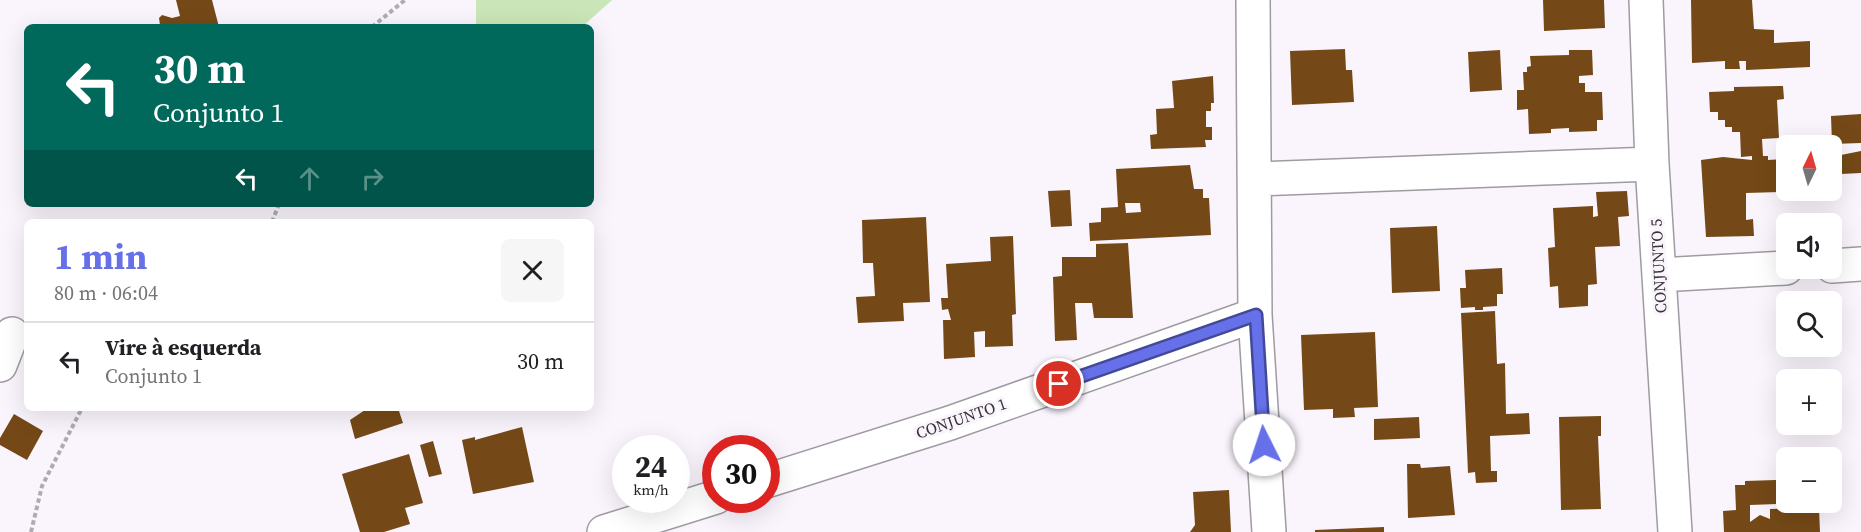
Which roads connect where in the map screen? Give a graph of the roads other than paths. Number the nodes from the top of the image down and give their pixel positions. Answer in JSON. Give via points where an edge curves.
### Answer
{"nodes":[{"id":1,"x":1253,"y":0,"type":"edge"},
{"id":2,"x":1646,"y":0,"type":"edge"},
{"id":3,"x":1653,"y":164,"type":"junction"},
{"id":4,"x":1256,"y":179,"type":"junction"},
{"id":5,"x":1861,"y":264,"type":"edge"},
{"id":6,"x":1842,"y":265,"type":"edge"},
{"id":7,"x":1776,"y":269,"type":"edge"},
{"id":8,"x":1659,"y":275,"type":"junction"},
{"id":9,"x":1256,"y":315,"type":"junction"},
{"id":10,"x":12,"y":334,"type":"dead end"},
{"id":11,"x":0,"y":365,"type":"edge"},
{"id":12,"x":780,"y":477,"type":"edge"},
{"id":13,"x":702,"y":501,"type":"edge"},
{"id":14,"x":604,"y":532,"type":"edge"},
{"id":15,"x":1269,"y":532,"type":"edge"},
{"id":16,"x":1675,"y":532,"type":"edge"}],
"edges":[{"from":1,"to":4,"type":"street"},
{"from":2,"to":3,"type":"street","name":"CONJUNTO 5"},
{"from":3,"to":4,"type":"street"},
{"from":3,"to":8,"type":"street","name":"CONJUNTO 5"},
{"from":4,"to":9,"type":"street"},
{"from":5,"to":6,"type":"street"},
{"from":7,"to":8,"type":"street"},
{"from":8,"to":16,"type":"street","name":"CONJUNTO 5"},
{"from":9,"to":12,"type":"street","name":"CONJUNTO 1","via":[[950,423]]},
{"from":9,"to":15,"type":"street"},
{"from":10,"to":11,"type":"street"},
{"from":13,"to":14,"type":"street"}]}
